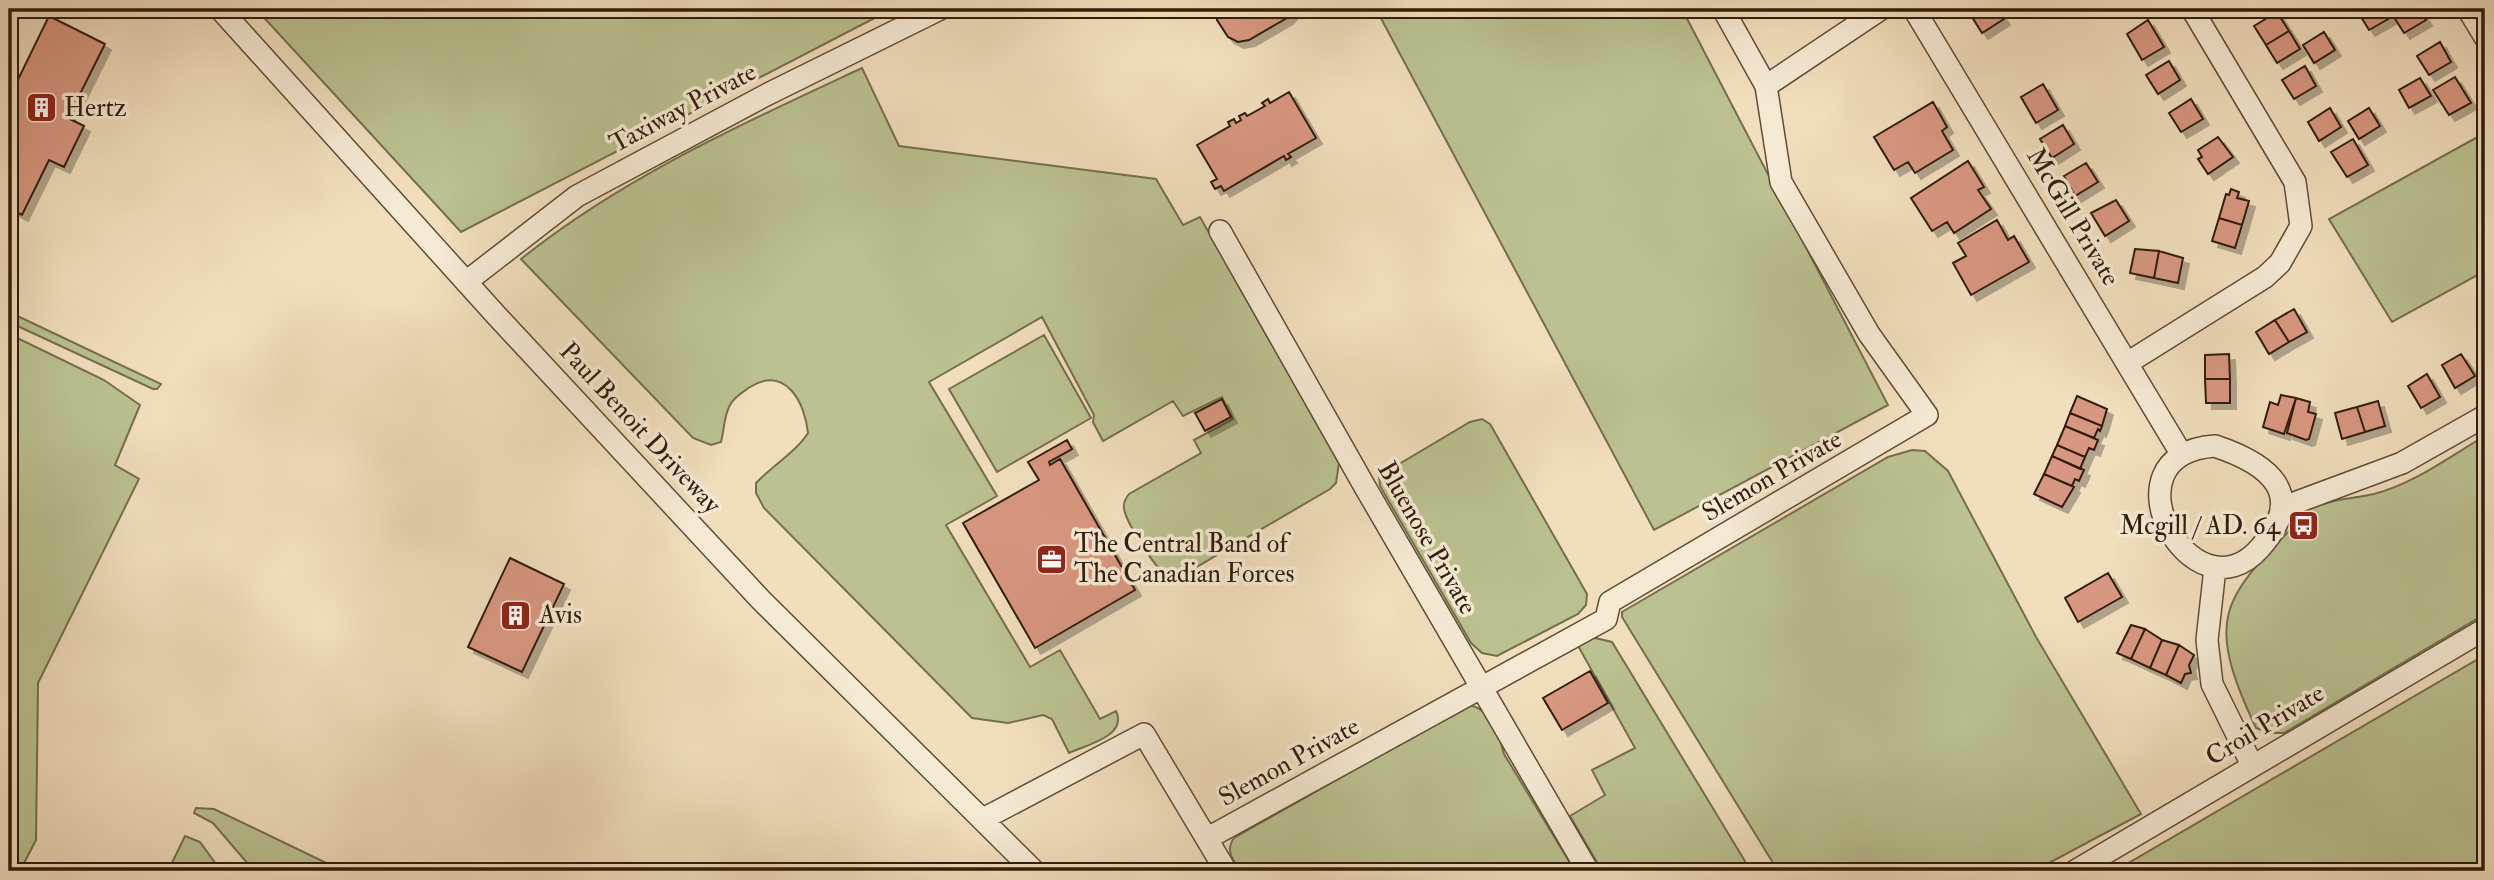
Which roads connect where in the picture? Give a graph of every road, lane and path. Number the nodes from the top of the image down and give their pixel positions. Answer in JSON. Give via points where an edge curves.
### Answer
{"nodes":[{"id":1,"x":220,"y":9,"type":"edge"},
{"id":2,"x":940,"y":9,"type":"edge"},
{"id":3,"x":1723,"y":9,"type":"edge"},
{"id":4,"x":1881,"y":9,"type":"edge"},
{"id":5,"x":1914,"y":9,"type":"edge"},
{"id":6,"x":2192,"y":9,"type":"edge"},
{"id":7,"x":2468,"y":9,"type":"edge"},
{"id":8,"x":2485,"y":37,"type":"edge"},
{"id":9,"x":1766,"y":86,"type":"junction"},
{"id":10,"x":1220,"y":231,"type":"dead end"},
{"id":11,"x":466,"y":282,"type":"junction"},
{"id":12,"x":2129,"y":362,"type":"junction"},
{"id":13,"x":2485,"y":416,"type":"edge"},
{"id":14,"x":2182,"y":455,"type":"junction"},
{"id":15,"x":2281,"y":508,"type":"junction"},
{"id":16,"x":2215,"y":568,"type":"junction"},
{"id":17,"x":2485,"y":629,"type":"edge"},
{"id":18,"x":1481,"y":688,"type":"junction"},
{"id":19,"x":2252,"y":765,"type":"junction"},
{"id":20,"x":983,"y":819,"type":"junction"},
{"id":21,"x":1208,"y":838,"type":"junction"},
{"id":22,"x":1034,"y":871,"type":"edge"},
{"id":23,"x":1226,"y":871,"type":"edge"},
{"id":24,"x":1588,"y":871,"type":"edge"},
{"id":25,"x":2075,"y":871,"type":"edge"}],
"edges":[{"from":1,"to":11,"type":"street","name":"Paul Benoit Driveway"},
{"from":2,"to":11,"type":"street","name":"Taxiway Private","via":[[577,196]]},
{"from":3,"to":9,"type":"street"},
{"from":4,"to":9,"type":"street"},
{"from":5,"to":12,"type":"street","name":"McGill Private"},
{"from":6,"to":12,"type":"street","via":[[2295,182],[2301,226],[2280,263],[2265,277]]},
{"from":7,"to":8,"type":"street"},
{"from":9,"to":18,"type":"street","name":"Slemon Private","via":[[1781,183],[1869,334],[1927,415],[1610,602],[1606,619]]},
{"from":10,"to":18,"type":"street","name":"Bluenose Private"},
{"from":11,"to":20,"type":"street","name":"Paul Benoit Driveway","via":[[761,600]]},
{"from":12,"to":14,"type":"street","name":"McGill Private"},
{"from":13,"to":15,"type":"street","via":[[2402,463]]},
{"from":14,"to":15,"type":"street","via":[[2198,447],[2216,446],[2251,459],[2267,470],[2278,487]]},
{"from":14,"to":16,"type":"street","via":[[2164,476],[2160,507],[2164,522],[2187,552]]},
{"from":15,"to":16,"type":"street","via":[[2270,535],[2254,555]]},
{"from":16,"to":19,"type":"street","via":[[2207,640],[2212,684]]},
{"from":17,"to":19,"type":"street","name":"Croil Private"},
{"from":18,"to":21,"type":"street","name":"Slemon Private"},
{"from":18,"to":24,"type":"street","name":"Bluenose Private"},
{"from":19,"to":25,"type":"street","name":"Croil Private"},
{"from":20,"to":21,"type":"street","via":[[1144,734]]},
{"from":20,"to":22,"type":"street","name":"Paul Benoit Driveway"},
{"from":21,"to":23,"type":"street"}]}
